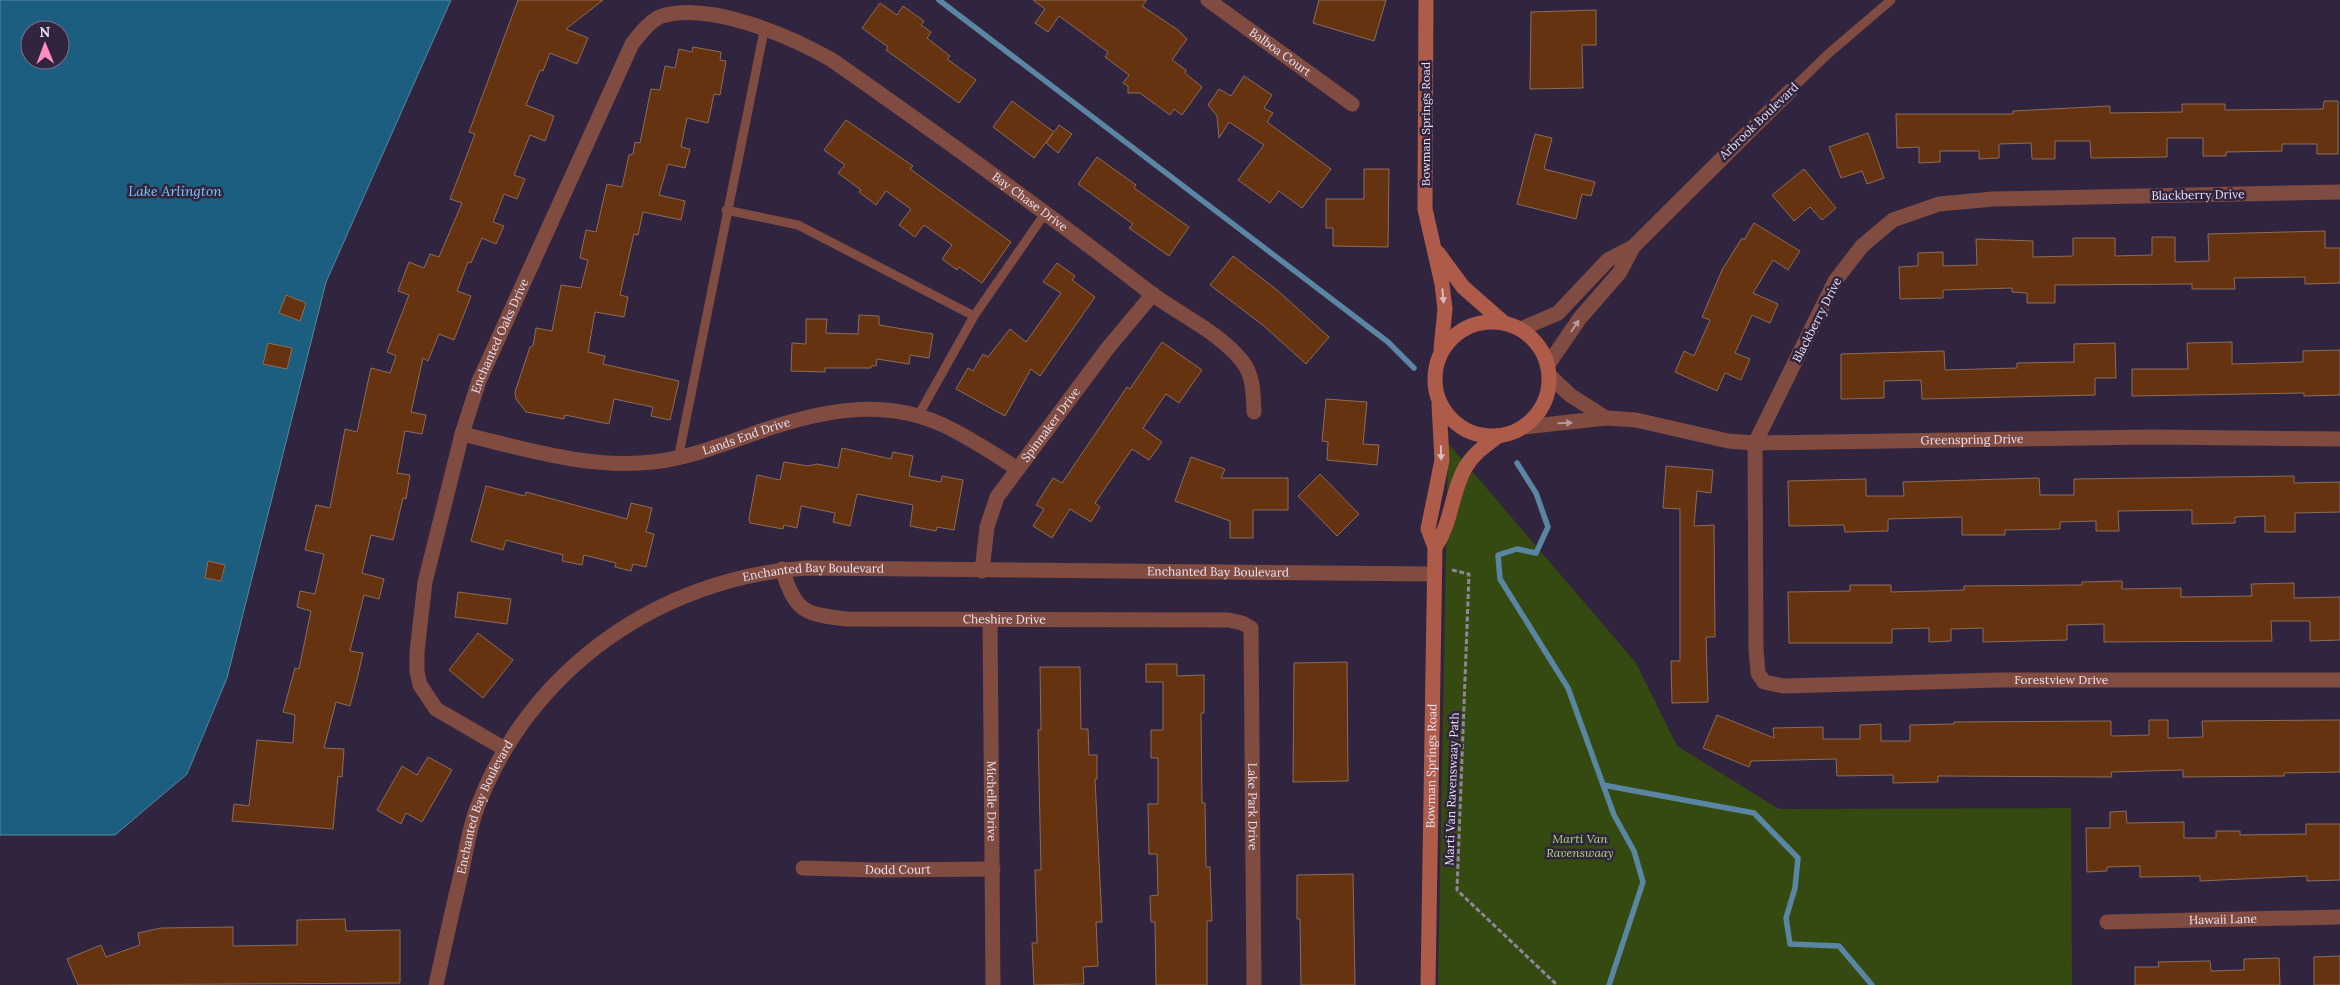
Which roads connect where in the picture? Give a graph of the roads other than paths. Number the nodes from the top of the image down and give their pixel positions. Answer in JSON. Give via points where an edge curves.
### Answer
{"nodes":[{"id":1,"x":1208,"y":0,"type":"edge"},
{"id":2,"x":1426,"y":0,"type":"edge"},
{"id":3,"x":1891,"y":0,"type":"edge"},
{"id":4,"x":765,"y":26,"type":"junction"},
{"id":5,"x":1790,"y":91,"type":"joint"},
{"id":6,"x":1352,"y":104,"type":"dead end"},
{"id":7,"x":2340,"y":192,"type":"edge"},
{"id":8,"x":726,"y":210,"type":"junction"},
{"id":9,"x":1046,"y":212,"type":"junction"},
{"id":10,"x":1633,"y":247,"type":"junction"},
{"id":11,"x":1434,"y":248,"type":"junction"},
{"id":12,"x":1153,"y":294,"type":"junction"},
{"id":13,"x":974,"y":316,"type":"junction"},
{"id":14,"x":1504,"y":323,"type":"junction"},
{"id":15,"x":1521,"y":329,"type":"junction"},
{"id":16,"x":1441,"y":351,"type":"junction"},
{"id":17,"x":1549,"y":371,"type":"junction"},
{"id":18,"x":1440,"y":404,"type":"junction"},
{"id":19,"x":1254,"y":412,"type":"dead end"},
{"id":20,"x":918,"y":416,"type":"junction"},
{"id":21,"x":1606,"y":418,"type":"junction"},
{"id":22,"x":1524,"y":427,"type":"junction"},
{"id":23,"x":462,"y":434,"type":"junction"},
{"id":24,"x":1498,"y":436,"type":"junction"},
{"id":25,"x":2340,"y":439,"type":"edge"},
{"id":26,"x":1755,"y":443,"type":"junction"},
{"id":27,"x":678,"y":459,"type":"junction"},
{"id":28,"x":1018,"y":469,"type":"junction"},
{"id":29,"x":1435,"y":547,"type":"junction"},
{"id":30,"x":782,"y":569,"type":"junction"},
{"id":31,"x":982,"y":571,"type":"junction"},
{"id":32,"x":1440,"y":571,"type":"junction"},
{"id":33,"x":990,"y":619,"type":"junction"},
{"id":34,"x":1251,"y":628,"type":"joint"},
{"id":35,"x":2340,"y":680,"type":"edge"},
{"id":36,"x":1783,"y":686,"type":"joint"},
{"id":37,"x":505,"y":748,"type":"junction"},
{"id":38,"x":804,"y":868,"type":"dead end"},
{"id":39,"x":993,"y":869,"type":"junction"},
{"id":40,"x":2340,"y":917,"type":"edge"},
{"id":41,"x":2107,"y":922,"type":"dead end"},
{"id":42,"x":436,"y":985,"type":"edge"},
{"id":43,"x":993,"y":985,"type":"edge"},
{"id":44,"x":1254,"y":985,"type":"edge"},
{"id":45,"x":1428,"y":985,"type":"edge"}],
"edges":[{"from":1,"to":6,"type":"street","name":"Balboa Court"},
{"from":2,"to":11,"type":"street","name":"Bowman Springs Road","via":[[1425,209]]},
{"from":3,"to":5,"type":"lane","name":"Arbrook Boulevard"},
{"from":4,"to":8,"type":"lane"},
{"from":4,"to":9,"type":"street","name":"Bay Chase Drive","via":[[832,60]]},
{"from":4,"to":23,"type":"street","name":"Enchanted Oaks Drive","via":[[734,13],[700,7],[682,9],[659,16],[632,44],[480,381]]},
{"from":5,"to":10,"type":"street","name":"Arbrook Boulevard"},
{"from":7,"to":26,"type":"street","name":"Blackberry Drive","via":[[1993,199],[1939,204],[1893,220],[1862,246],[1835,281]]},
{"from":8,"to":13,"type":"lane","via":[[798,225]]},
{"from":8,"to":27,"type":"lane"},
{"from":9,"to":12,"type":"street","name":"Bay Chase Drive"},
{"from":9,"to":13,"type":"lane"},
{"from":10,"to":15,"type":"street","name":"Arbrook Boulevard","via":[[1608,260],[1558,313]]},
{"from":17,"to":10,"type":"street","name":"Arbrook Boulevard","one_way":true,"via":[[1580,318],[1620,272]]},
{"from":11,"to":14,"type":"street","name":"Bowman Springs Road","via":[[1463,286]]},
{"from":11,"to":16,"type":"street","name":"Bowman Springs Road","one_way":true,"via":[[1444,309]]},
{"from":12,"to":19,"type":"street","name":"Bay Chase Drive","via":[[1241,360],[1253,386]]},
{"from":12,"to":28,"type":"street","name":"Spinnaker Drive","via":[[1107,349]]},
{"from":13,"to":20,"type":"lane"},
{"from":14,"to":15,"type":"street"},
{"from":14,"to":16,"type":"street","via":[[1468,326],[1452,336]]},
{"from":15,"to":17,"type":"street","via":[[1535,341]]},
{"from":16,"to":18,"type":"street","via":[[1435,368],[1434,386]]},
{"from":17,"to":21,"type":"street","name":"Greenspring Drive","via":[[1570,395]]},
{"from":17,"to":22,"type":"street","via":[[1544,402],[1538,414]]},
{"from":18,"to":24,"type":"street","via":[[1450,419],[1466,431],[1485,437]]},
{"from":18,"to":29,"type":"street","name":"Bowman Springs Road","one_way":true,"via":[[1442,460],[1428,529]]},
{"from":20,"to":27,"type":"street","name":"Lands End Drive","via":[[869,408],[813,414]]},
{"from":20,"to":28,"type":"street","name":"Lands End Drive","via":[[943,425]]},
{"from":22,"to":21,"type":"street","name":"Greenspring Drive","one_way":true},
{"from":21,"to":26,"type":"street","name":"Greenspring Drive","via":[[1636,420],[1728,441]]},
{"from":22,"to":24,"type":"street"},
{"from":23,"to":27,"type":"street","name":"Lands End Drive","via":[[605,465]]},
{"from":23,"to":37,"type":"street","name":"Enchanted Oaks Drive","via":[[425,582],[417,672],[420,685],[436,709]]},
{"from":24,"to":29,"type":"street","name":"Bowman Springs Road","via":[[1480,449],[1465,468],[1444,533]]},
{"from":25,"to":26,"type":"street","name":"Greenspring Drive","via":[[2153,437]]},
{"from":26,"to":36,"type":"street","name":"Blackberry Drive","via":[[1758,673],[1764,682]]},
{"from":28,"to":31,"type":"street","name":"Spinnaker Drive","via":[[998,496],[987,527]]},
{"from":29,"to":32,"type":"street","name":"Bowman Springs Road"},
{"from":30,"to":31,"type":"street","name":"Enchanted Bay Boulevard"},
{"from":30,"to":33,"type":"street","name":"Cheshire Drive","via":[[790,593],[802,609],[821,616],[846,619]]},
{"from":30,"to":37,"type":"street","name":"Enchanted Bay Boulevard","via":[[698,589],[657,607],[597,644],[547,694]]},
{"from":31,"to":32,"type":"street","name":"Enchanted Bay Boulevard"},
{"from":32,"to":45,"type":"street","name":"Bowman Springs Road"},
{"from":33,"to":34,"type":"street","name":"Cheshire Drive","via":[[1229,620],[1242,622]]},
{"from":33,"to":39,"type":"street","name":"Michelle Drive"},
{"from":34,"to":44,"type":"street","name":"Lake Park Drive"},
{"from":35,"to":36,"type":"street","name":"Forestview Drive","via":[[2000,680]]},
{"from":37,"to":42,"type":"street","name":"Enchanted Bay Boulevard","via":[[472,824]]},
{"from":38,"to":39,"type":"street","name":"Dodd Court"},
{"from":39,"to":43,"type":"street","name":"Michelle Drive"},
{"from":40,"to":41,"type":"street","name":"Hawaii Lane"}]}
